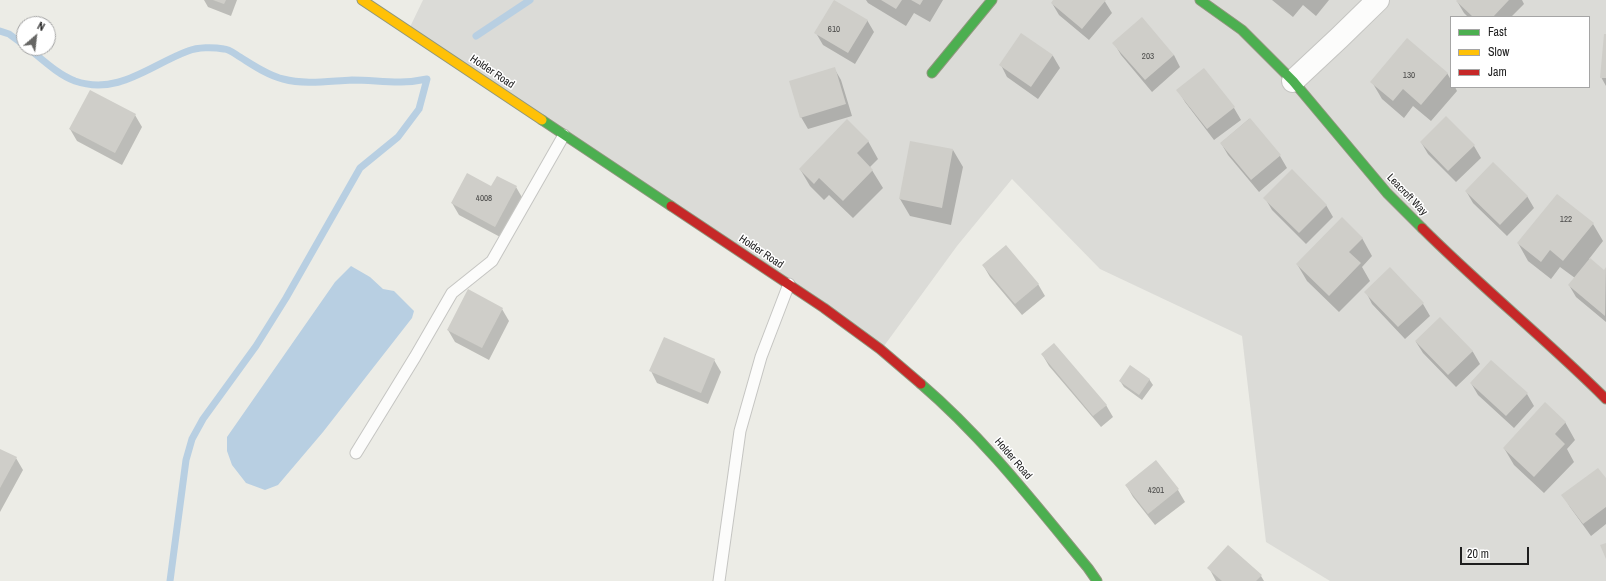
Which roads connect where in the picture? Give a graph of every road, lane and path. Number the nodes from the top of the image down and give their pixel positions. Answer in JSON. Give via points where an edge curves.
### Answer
{"nodes":[{"id":1,"x":362,"y":0,"type":"edge"},
{"id":2,"x":992,"y":0,"type":"edge"},
{"id":3,"x":1200,"y":0,"type":"edge"},
{"id":4,"x":1378,"y":0,"type":"edge"},
{"id":5,"x":932,"y":73,"type":"dead end"},
{"id":6,"x":1293,"y":81,"type":"junction"},
{"id":7,"x":564,"y":135,"type":"junction"},
{"id":8,"x":789,"y":284,"type":"junction"},
{"id":9,"x":1606,"y":399,"type":"edge"},
{"id":10,"x":356,"y":453,"type":"dead end"},
{"id":11,"x":719,"y":581,"type":"edge"},
{"id":12,"x":1097,"y":581,"type":"edge"}],
"edges":[{"from":1,"to":7,"type":"street","name":"Holder Road"},
{"from":2,"to":5,"type":"street"},
{"from":3,"to":6,"type":"street","name":"Leacroft Way","via":[[1242,30]]},
{"from":4,"to":6,"type":"street"},
{"from":6,"to":9,"type":"street","name":"Leacroft Way","via":[[1387,193],[1452,258]]},
{"from":7,"to":8,"type":"street","name":"Holder Road"},
{"from":7,"to":10,"type":"lane","via":[[492,261],[452,293]]},
{"from":8,"to":11,"type":"lane","via":[[761,357],[740,431]]},
{"from":8,"to":12,"type":"street","name":"Holder Road","via":[[880,349],[940,400],[1014,479]]}]}
